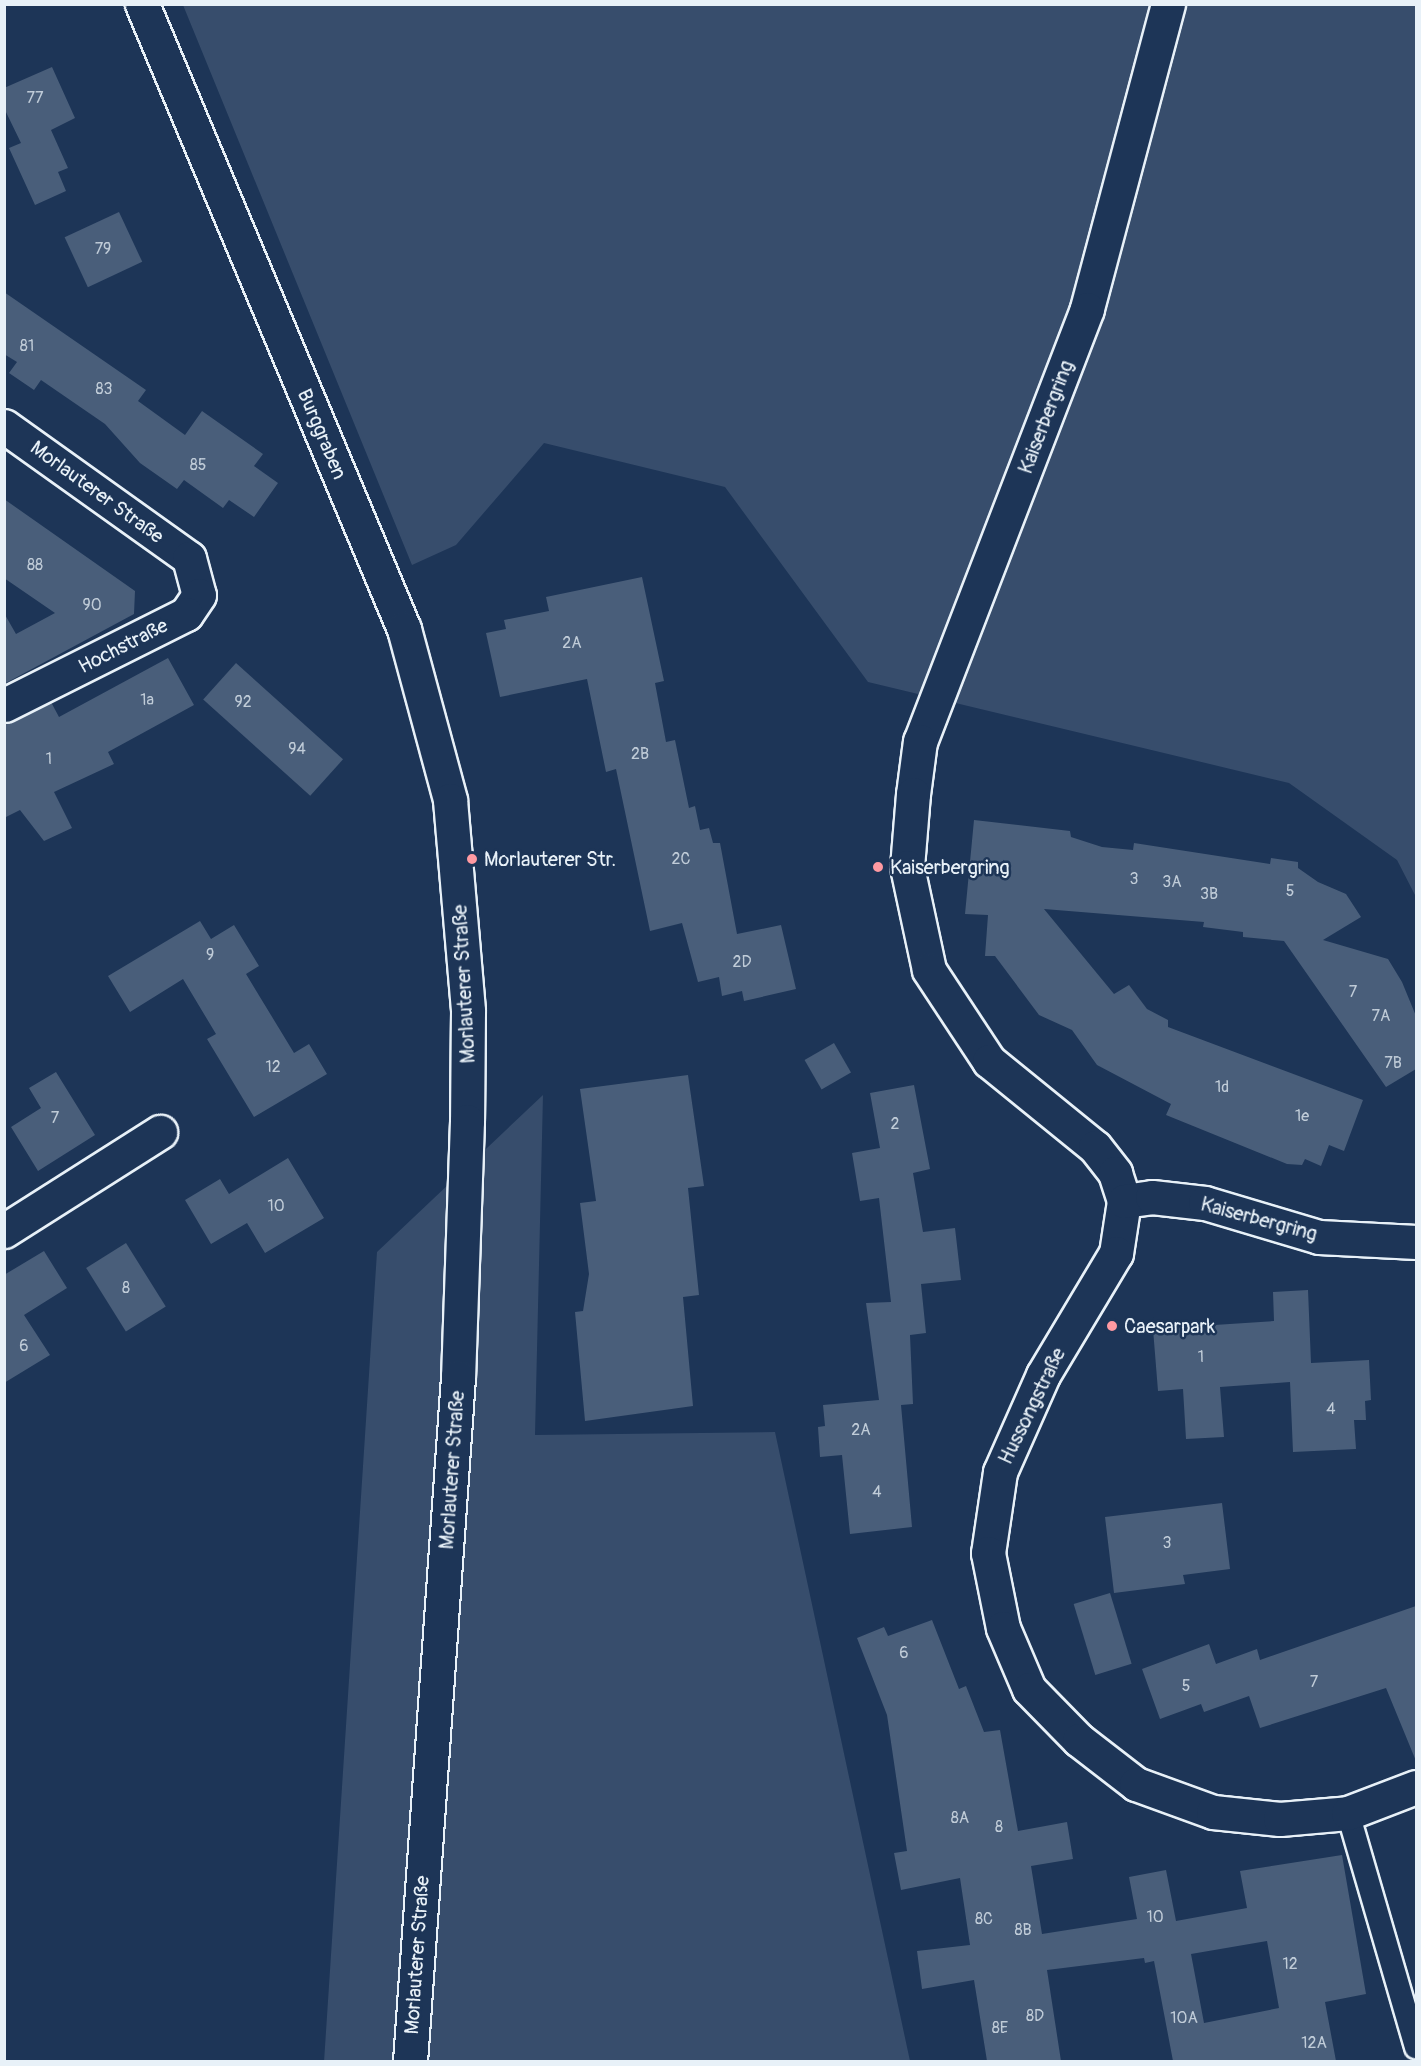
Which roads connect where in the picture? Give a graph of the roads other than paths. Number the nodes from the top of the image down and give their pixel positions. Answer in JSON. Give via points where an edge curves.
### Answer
{"nodes":[{"id":1,"x":142,"y":4,"type":"edge"},
{"id":2,"x":1168,"y":4,"type":"edge"},
{"id":3,"x":4,"y":426,"type":"edge"},
{"id":4,"x":189,"y":558,"type":"joint"},
{"id":5,"x":4,"y":705,"type":"edge"},
{"id":6,"x":458,"y":878,"type":"joint"},
{"id":7,"x":160,"y":1132,"type":"dead end"},
{"id":8,"x":1124,"y":1201,"type":"junction"},
{"id":9,"x":4,"y":1231,"type":"edge"},
{"id":10,"x":1416,"y":1242,"type":"edge"},
{"id":11,"x":1416,"y":1787,"type":"edge"},
{"id":12,"x":1348,"y":1813,"type":"junction"},
{"id":13,"x":1416,"y":2047,"type":"edge"},
{"id":14,"x":410,"y":2061,"type":"edge"}],
"edges":[{"from":1,"to":6,"type":"street","name":"Burggraben","via":[[404,629],[450,800]]},
{"from":2,"to":8,"type":"street","name":"Kaiserbergring","via":[[1087,309],[920,741],[907,867],[929,970],[958,1017],[989,1061],[1095,1147],[1115,1173]]},
{"from":3,"to":4,"type":"street","name":"Morlauterer Straße"},
{"from":4,"to":5,"type":"street","name":"Hochstraße","via":[[199,595],[186,614]]},
{"from":6,"to":14,"type":"street","name":"Morlauterer Straße","via":[[468,1011],[458,1377]]},
{"from":7,"to":9,"type":"street"},
{"from":8,"to":10,"type":"street","name":"Kaiserbergring","via":[[1152,1197],[1205,1203],[1319,1237]]},
{"from":8,"to":12,"type":"street","name":"Hussongstraße","via":[[1116,1253],[1044,1375],[999,1472],[988,1553],[1003,1628],[1029,1689],[1079,1740],[1136,1784],[1213,1812],[1280,1819]]},
{"from":11,"to":12,"type":"street","name":"Hussongstraße"},
{"from":12,"to":13,"type":"lane"}]}
